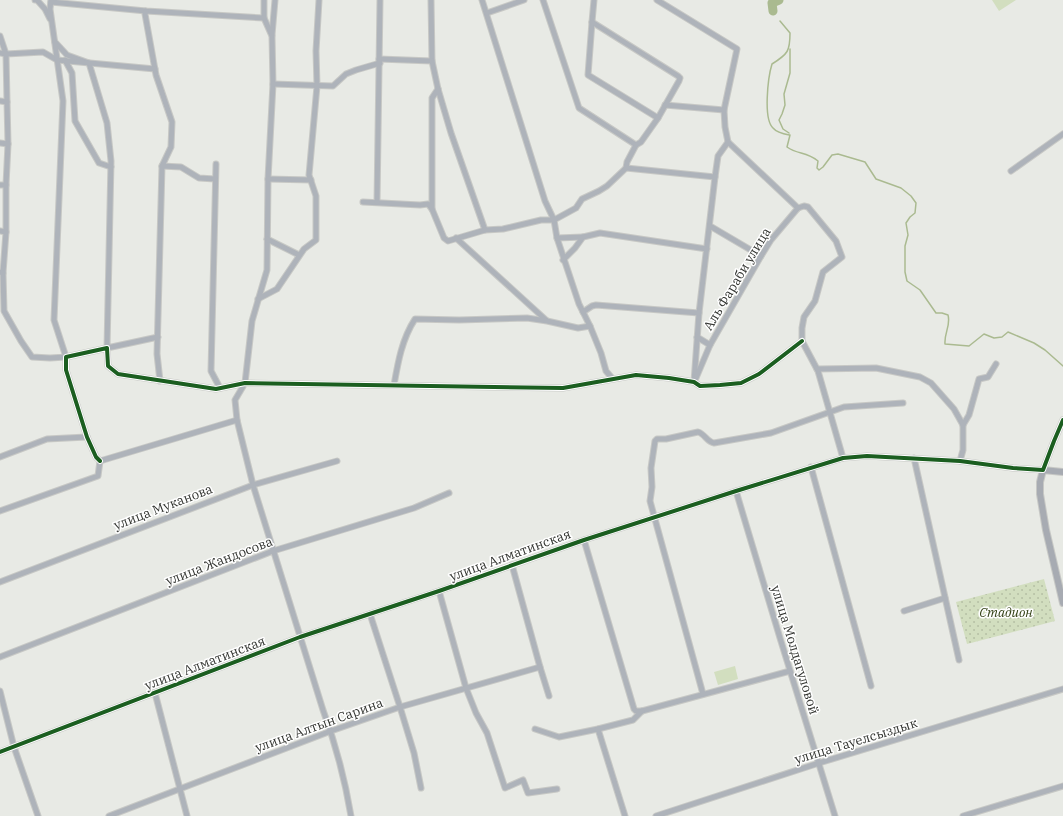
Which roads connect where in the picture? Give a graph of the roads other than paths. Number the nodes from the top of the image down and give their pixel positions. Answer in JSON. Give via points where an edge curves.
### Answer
{"nodes":[{"id":1,"x":35,"y":0,"type":"edge"},
{"id":2,"x":264,"y":0,"type":"edge"},
{"id":3,"x":275,"y":0,"type":"edge"},
{"id":4,"x":319,"y":0,"type":"edge"},
{"id":5,"x":380,"y":0,"type":"edge"},
{"id":6,"x":431,"y":0,"type":"edge"},
{"id":7,"x":482,"y":0,"type":"edge"},
{"id":8,"x":524,"y":0,"type":"edge"},
{"id":9,"x":543,"y":0,"type":"edge"},
{"id":10,"x":594,"y":0,"type":"edge"},
{"id":11,"x":657,"y":0,"type":"edge"},
{"id":12,"x":51,"y":1,"type":"edge"},
{"id":13,"x":146,"y":11,"type":"junction"},
{"id":14,"x":487,"y":13,"type":"junction"},
{"id":15,"x":264,"y":18,"type":"junction"},
{"id":16,"x":592,"y":22,"type":"junction"},
{"id":17,"x":52,"y":24,"type":"junction"},
{"id":18,"x":0,"y":36,"type":"edge"},
{"id":19,"x":272,"y":36,"type":"junction"},
{"id":20,"x":55,"y":41,"type":"junction"},
{"id":21,"x":0,"y":53,"type":"edge"},
{"id":22,"x":6,"y":54,"type":"junction"},
{"id":23,"x":57,"y":60,"type":"junction"},
{"id":24,"x":65,"y":60,"type":"junction"},
{"id":25,"x":380,"y":61,"type":"junction"},
{"id":26,"x":432,"y":61,"type":"junction"},
{"id":27,"x":89,"y":63,"type":"junction"},
{"id":28,"x":155,"y":69,"type":"junction"},
{"id":29,"x":273,"y":84,"type":"junction"},
{"id":30,"x":317,"y":86,"type":"junction"},
{"id":31,"x":438,"y":89,"type":"junction"},
{"id":32,"x":0,"y":101,"type":"edge"},
{"id":33,"x":8,"y":102,"type":"junction"},
{"id":34,"x":665,"y":105,"type":"junction"},
{"id":35,"x":724,"y":110,"type":"junction"},
{"id":36,"x":658,"y":118,"type":"junction"},
{"id":37,"x":1063,"y":134,"type":"edge"},
{"id":38,"x":728,"y":142,"type":"junction"},
{"id":39,"x":0,"y":143,"type":"edge"},
{"id":40,"x":8,"y":144,"type":"junction"},
{"id":41,"x":636,"y":145,"type":"junction"},
{"id":42,"x":216,"y":164,"type":"dead end"},
{"id":43,"x":162,"y":166,"type":"junction"},
{"id":44,"x":111,"y":167,"type":"junction"},
{"id":45,"x":626,"y":168,"type":"junction"},
{"id":46,"x":1012,"y":171,"type":"dead end"},
{"id":47,"x":715,"y":177,"type":"junction"},
{"id":48,"x":215,"y":179,"type":"junction"},
{"id":49,"x":268,"y":179,"type":"junction"},
{"id":50,"x":311,"y":180,"type":"junction"},
{"id":51,"x":3,"y":185,"type":"edge"},
{"id":52,"x":363,"y":202,"type":"dead end"},
{"id":53,"x":377,"y":202,"type":"junction"},
{"id":54,"x":798,"y":208,"type":"junction"},
{"id":55,"x":432,"y":209,"type":"junction"},
{"id":56,"x":554,"y":220,"type":"junction"},
{"id":57,"x":710,"y":226,"type":"junction"},
{"id":58,"x":485,"y":230,"type":"junction"},
{"id":59,"x":3,"y":231,"type":"edge"},
{"id":60,"x":582,"y":237,"type":"junction"},
{"id":61,"x":456,"y":238,"type":"junction"},
{"id":62,"x":557,"y":238,"type":"junction"},
{"id":63,"x":267,"y":239,"type":"junction"},
{"id":64,"x":707,"y":249,"type":"junction"},
{"id":65,"x":299,"y":255,"type":"junction"},
{"id":66,"x":761,"y":256,"type":"junction"},
{"id":67,"x":563,"y":260,"type":"junction"},
{"id":68,"x":2,"y":273,"type":"edge"},
{"id":69,"x":258,"y":299,"type":"junction"},
{"id":70,"x":583,"y":312,"type":"junction"},
{"id":71,"x":699,"y":313,"type":"junction"},
{"id":72,"x":547,"y":321,"type":"junction"},
{"id":73,"x":590,"y":326,"type":"junction"},
{"id":74,"x":158,"y":337,"type":"junction"},
{"id":75,"x":697,"y":337,"type":"junction"},
{"id":76,"x":802,"y":341,"type":"junction"},
{"id":77,"x":710,"y":345,"type":"junction"},
{"id":78,"x":107,"y":348,"type":"junction"},
{"id":79,"x":66,"y":357,"type":"junction"},
{"id":80,"x":996,"y":364,"type":"dead end"},
{"id":81,"x":817,"y":369,"type":"junction"},
{"id":82,"x":612,"y":378,"type":"junction"},
{"id":83,"x":160,"y":381,"type":"junction"},
{"id":84,"x":694,"y":382,"type":"junction"},
{"id":85,"x":245,"y":383,"type":"junction"},
{"id":86,"x":394,"y":386,"type":"junction"},
{"id":87,"x":220,"y":388,"type":"junction"},
{"id":88,"x":903,"y":403,"type":"dead end"},
{"id":89,"x":830,"y":412,"type":"junction"},
{"id":90,"x":238,"y":420,"type":"junction"},
{"id":91,"x":1063,"y":420,"type":"edge"},
{"id":92,"x":963,"y":425,"type":"junction"},
{"id":93,"x":87,"y":437,"type":"junction"},
{"id":94,"x":0,"y":457,"type":"edge"},
{"id":95,"x":843,"y":458,"type":"junction"},
{"id":96,"x":914,"y":458,"type":"junction"},
{"id":97,"x":100,"y":461,"type":"junction"},
{"id":98,"x":337,"y":461,"type":"dead end"},
{"id":99,"x":960,"y":461,"type":"junction"},
{"id":100,"x":811,"y":468,"type":"junction"},
{"id":101,"x":1043,"y":470,"type":"junction"},
{"id":102,"x":1063,"y":472,"type":"edge"},
{"id":103,"x":253,"y":485,"type":"junction"},
{"id":104,"x":736,"y":491,"type":"junction"},
{"id":105,"x":449,"y":493,"type":"dead end"},
{"id":106,"x":0,"y":511,"type":"edge"},
{"id":107,"x":654,"y":517,"type":"junction"},
{"id":108,"x":584,"y":540,"type":"junction"},
{"id":109,"x":274,"y":551,"type":"junction"},
{"id":110,"x":512,"y":565,"type":"junction"},
{"id":111,"x":0,"y":582,"type":"edge"},
{"id":112,"x":439,"y":591,"type":"junction"},
{"id":113,"x":945,"y":598,"type":"junction"},
{"id":114,"x":1063,"y":604,"type":"edge"},
{"id":115,"x":904,"y":611,"type":"dead end"},
{"id":116,"x":370,"y":614,"type":"junction"},
{"id":117,"x":300,"y":637,"type":"junction"},
{"id":118,"x":0,"y":657,"type":"edge"},
{"id":119,"x":959,"y":660,"type":"dead end"},
{"id":120,"x":540,"y":667,"type":"junction"},
{"id":121,"x":790,"y":671,"type":"junction"},
{"id":122,"x":871,"y":686,"type":"dead end"},
{"id":123,"x":466,"y":688,"type":"junction"},
{"id":124,"x":1063,"y":690,"type":"edge"},
{"id":125,"x":0,"y":691,"type":"edge"},
{"id":126,"x":155,"y":693,"type":"junction"},
{"id":127,"x":703,"y":694,"type":"junction"},
{"id":128,"x":549,"y":696,"type":"dead end"},
{"id":129,"x":400,"y":706,"type":"junction"},
{"id":130,"x":642,"y":711,"type":"junction"},
{"id":131,"x":535,"y":729,"type":"dead end"},
{"id":132,"x":598,"y":729,"type":"junction"},
{"id":133,"x":331,"y":731,"type":"junction"},
{"id":134,"x":14,"y":747,"type":"junction"},
{"id":135,"x":0,"y":752,"type":"edge"},
{"id":136,"x":819,"y":763,"type":"junction"},
{"id":137,"x":1063,"y":786,"type":"edge"},
{"id":138,"x":180,"y":788,"type":"junction"},
{"id":139,"x":421,"y":788,"type":"dead end"},
{"id":140,"x":557,"y":789,"type":"dead end"},
{"id":141,"x":38,"y":816,"type":"edge"},
{"id":142,"x":109,"y":816,"type":"edge"},
{"id":143,"x":187,"y":816,"type":"edge"},
{"id":144,"x":350,"y":816,"type":"edge"},
{"id":145,"x":625,"y":816,"type":"edge"},
{"id":146,"x":656,"y":816,"type":"edge"},
{"id":147,"x":835,"y":816,"type":"edge"},
{"id":148,"x":963,"y":816,"type":"edge"}],
"edges":[{"from":1,"to":17,"type":"street","via":[[45,9]]},
{"from":2,"to":15,"type":"street"},
{"from":3,"to":19,"type":"street"},
{"from":4,"to":30,"type":"street"},
{"from":5,"to":25,"type":"street"},
{"from":6,"to":26,"type":"street"},
{"from":7,"to":14,"type":"street"},
{"from":8,"to":14,"type":"street"},
{"from":9,"to":41,"type":"street","via":[[579,108]]},
{"from":10,"to":16,"type":"street"},
{"from":11,"to":35,"type":"street","via":[[737,50]]},
{"from":12,"to":13,"type":"street"},
{"from":12,"to":17,"type":"street"},
{"from":13,"to":15,"type":"street"},
{"from":13,"to":28,"type":"street"},
{"from":14,"to":56,"type":"street","via":[[545,201]]},
{"from":15,"to":19,"type":"street"},
{"from":16,"to":34,"type":"street","via":[[680,78]]},
{"from":16,"to":36,"type":"street","via":[[588,75]]},
{"from":17,"to":20,"type":"street"},
{"from":18,"to":22,"type":"street"},
{"from":19,"to":29,"type":"street"},
{"from":20,"to":23,"type":"street"},
{"from":20,"to":27,"type":"street","via":[[67,55]]},
{"from":21,"to":22,"type":"street"},
{"from":22,"to":23,"type":"street","via":[[43,52]]},
{"from":22,"to":33,"type":"street"},
{"from":23,"to":24,"type":"street"},
{"from":23,"to":79,"type":"street","via":[[63,101],[54,320]]},
{"from":24,"to":27,"type":"street"},
{"from":24,"to":44,"type":"street","via":[[72,73],[75,121],[99,163]]},
{"from":25,"to":26,"type":"street"},
{"from":25,"to":30,"type":"street","via":[[346,74],[334,86]]},
{"from":25,"to":53,"type":"street"},
{"from":26,"to":31,"type":"street"},
{"from":27,"to":28,"type":"street"},
{"from":27,"to":44,"type":"street","via":[[106,123]]},
{"from":28,"to":43,"type":"street","via":[[172,122],[172,146]]},
{"from":29,"to":30,"type":"street"},
{"from":29,"to":49,"type":"street"},
{"from":30,"to":50,"type":"street"},
{"from":31,"to":55,"type":"street","via":[[432,98]]},
{"from":31,"to":58,"type":"street"},
{"from":32,"to":33,"type":"street"},
{"from":33,"to":40,"type":"street"},
{"from":34,"to":35,"type":"street"},
{"from":34,"to":36,"type":"street"},
{"from":35,"to":38,"type":"street"},
{"from":36,"to":41,"type":"street"},
{"from":37,"to":46,"type":"street"},
{"from":38,"to":47,"type":"street","via":[[718,156]]},
{"from":38,"to":54,"type":"street"},
{"from":39,"to":40,"type":"street"},
{"from":40,"to":51,"type":"street"},
{"from":41,"to":45,"type":"street"},
{"from":42,"to":48,"type":"street"},
{"from":43,"to":48,"type":"street","via":[[181,167],[199,178]]},
{"from":43,"to":74,"type":"street"},
{"from":44,"to":78,"type":"street"},
{"from":45,"to":47,"type":"street"},
{"from":45,"to":56,"type":"street","via":[[607,186],[582,199],[576,208]]},
{"from":47,"to":57,"type":"street"},
{"from":48,"to":87,"type":"street","via":[[211,371]]},
{"from":49,"to":50,"type":"street"},
{"from":49,"to":63,"type":"street"},
{"from":50,"to":65,"type":"street","via":[[316,196],[316,240]]},
{"from":51,"to":59,"type":"street"},
{"from":52,"to":53,"type":"street"},
{"from":53,"to":55,"type":"street","via":[[428,204]]},
{"from":54,"to":66,"type":"street","name":"Аль Фараби улица"},
{"from":54,"to":76,"type":"street","via":[[808,207],[836,241],[842,257],[823,272],[815,301],[804,317]]},
{"from":55,"to":61,"type":"street","via":[[444,238],[448,242]]},
{"from":56,"to":58,"type":"street"},
{"from":56,"to":62,"type":"street"},
{"from":57,"to":64,"type":"street"},
{"from":57,"to":66,"type":"street"},
{"from":58,"to":61,"type":"street"},
{"from":59,"to":68,"type":"street"},
{"from":60,"to":62,"type":"street"},
{"from":60,"to":64,"type":"street","via":[[600,234]]},
{"from":60,"to":67,"type":"street"},
{"from":61,"to":72,"type":"street"},
{"from":62,"to":67,"type":"street"},
{"from":63,"to":65,"type":"street"},
{"from":63,"to":69,"type":"street","via":[[267,270]]},
{"from":64,"to":71,"type":"street"},
{"from":65,"to":69,"type":"street","via":[[277,289]]},
{"from":66,"to":77,"type":"street","name":"Аль Фараби улица"},
{"from":67,"to":70,"type":"street"},
{"from":68,"to":79,"type":"street","via":[[4,311],[32,357]]},
{"from":69,"to":85,"type":"street","via":[[252,321]]},
{"from":70,"to":71,"type":"street","via":[[596,305]]},
{"from":70,"to":73,"type":"street"},
{"from":71,"to":75,"type":"street"},
{"from":72,"to":73,"type":"street","via":[[578,328]]},
{"from":72,"to":86,"type":"street","via":[[527,318],[415,319],[401,350]]},
{"from":73,"to":82,"type":"street","via":[[606,371]]},
{"from":74,"to":78,"type":"street"},
{"from":74,"to":83,"type":"street"},
{"from":75,"to":77,"type":"street"},
{"from":75,"to":84,"type":"street"},
{"from":76,"to":81,"type":"street"},
{"from":76,"to":84,"type":"street","via":[[758,374],[741,382],[700,386]]},
{"from":77,"to":84,"type":"street","name":"Аль Фараби улица"},
{"from":78,"to":79,"type":"street"},
{"from":78,"to":83,"type":"street","via":[[108,366],[118,374]]},
{"from":79,"to":93,"type":"street","via":[[66,370]]},
{"from":80,"to":92,"type":"street","via":[[988,377],[979,379],[969,415]]},
{"from":81,"to":89,"type":"street"},
{"from":81,"to":92,"type":"street","via":[[876,368],[920,376],[931,382],[954,409]]},
{"from":82,"to":84,"type":"street","via":[[636,375]]},
{"from":82,"to":86,"type":"street","via":[[563,388]]},
{"from":83,"to":87,"type":"street"},
{"from":85,"to":86,"type":"street"},
{"from":85,"to":87,"type":"street"},
{"from":85,"to":90,"type":"street","via":[[235,400]]},
{"from":88,"to":89,"type":"street","via":[[844,407]]},
{"from":89,"to":95,"type":"street"},
{"from":89,"to":107,"type":"street","via":[[771,433],[714,443],[710,443],[698,432],[657,439],[651,468],[650,501]]},
{"from":90,"to":97,"type":"street"},
{"from":90,"to":103,"type":"street"},
{"from":91,"to":101,"type":"street"},
{"from":92,"to":99,"type":"street","via":[[963,450]]},
{"from":93,"to":94,"type":"street","via":[[48,439]]},
{"from":93,"to":97,"type":"street"},
{"from":95,"to":96,"type":"street","name":"улица Алматинская"},
{"from":95,"to":100,"type":"street","name":"улица Алматинская"},
{"from":96,"to":99,"type":"street","name":"улица Алматинская"},
{"from":96,"to":113,"type":"street"},
{"from":97,"to":106,"type":"street","via":[[98,476]]},
{"from":98,"to":103,"type":"street","name":"улица Муканова"},
{"from":99,"to":101,"type":"street","name":"улица Алматинская"},
{"from":100,"to":104,"type":"street","name":"улица Алматинская"},
{"from":100,"to":122,"type":"street"},
{"from":101,"to":102,"type":"main road"},
{"from":101,"to":114,"type":"main road","via":[[1040,494]]},
{"from":103,"to":109,"type":"street"},
{"from":103,"to":111,"type":"street","name":"улица Муканова"},
{"from":104,"to":107,"type":"street","name":"улица Алматинская"},
{"from":104,"to":121,"type":"street","name":"улица Молдагуловой"},
{"from":105,"to":109,"type":"street","name":"улица Жандосова","via":[[414,508]]},
{"from":107,"to":108,"type":"street","name":"улица Алматинская"},
{"from":107,"to":127,"type":"street"},
{"from":108,"to":110,"type":"street","name":"улица Алматинская"},
{"from":108,"to":130,"type":"street","via":[[634,708],[636,711]]},
{"from":109,"to":117,"type":"street"},
{"from":109,"to":118,"type":"street","name":"улица Жандосова"},
{"from":110,"to":112,"type":"street","name":"улица Алматинская"},
{"from":110,"to":120,"type":"street"},
{"from":112,"to":116,"type":"street","name":"улица Алматинская"},
{"from":112,"to":123,"type":"street"},
{"from":113,"to":115,"type":"street"},
{"from":113,"to":119,"type":"street"},
{"from":116,"to":117,"type":"street","name":"улица Алматинская"},
{"from":116,"to":129,"type":"street"},
{"from":117,"to":126,"type":"street","name":"улица Алматинская"},
{"from":117,"to":133,"type":"street"},
{"from":120,"to":123,"type":"street","name":"улица Алтын Сарина"},
{"from":120,"to":128,"type":"street"},
{"from":121,"to":127,"type":"street"},
{"from":121,"to":136,"type":"street","name":"улица Молдагуловой"},
{"from":123,"to":129,"type":"street","name":"улица Алтын Сарина"},
{"from":123,"to":140,"type":"street","via":[[487,733],[505,788],[522,780],[528,793]]},
{"from":124,"to":136,"type":"street","name":"улица Тауелсыздык"},
{"from":125,"to":134,"type":"street"},
{"from":126,"to":134,"type":"street","name":"улица Алматинская"},
{"from":126,"to":138,"type":"street"},
{"from":127,"to":130,"type":"street"},
{"from":129,"to":133,"type":"street","name":"улица Алтын Сарина"},
{"from":129,"to":139,"type":"street"},
{"from":130,"to":132,"type":"street","via":[[633,720]]},
{"from":131,"to":132,"type":"street","via":[[559,736]]},
{"from":132,"to":145,"type":"street"},
{"from":133,"to":138,"type":"street","name":"улица Алтын Сарина"},
{"from":133,"to":144,"type":"street"},
{"from":134,"to":135,"type":"street","name":"улица Алматинская"},
{"from":134,"to":141,"type":"street"},
{"from":136,"to":146,"type":"street","name":"улица Тауелсыздык"},
{"from":136,"to":147,"type":"street","name":"улица Молдагуловой"},
{"from":137,"to":148,"type":"street"},
{"from":138,"to":142,"type":"street","name":"улица Алтын Сарина"},
{"from":138,"to":143,"type":"street"}]}
